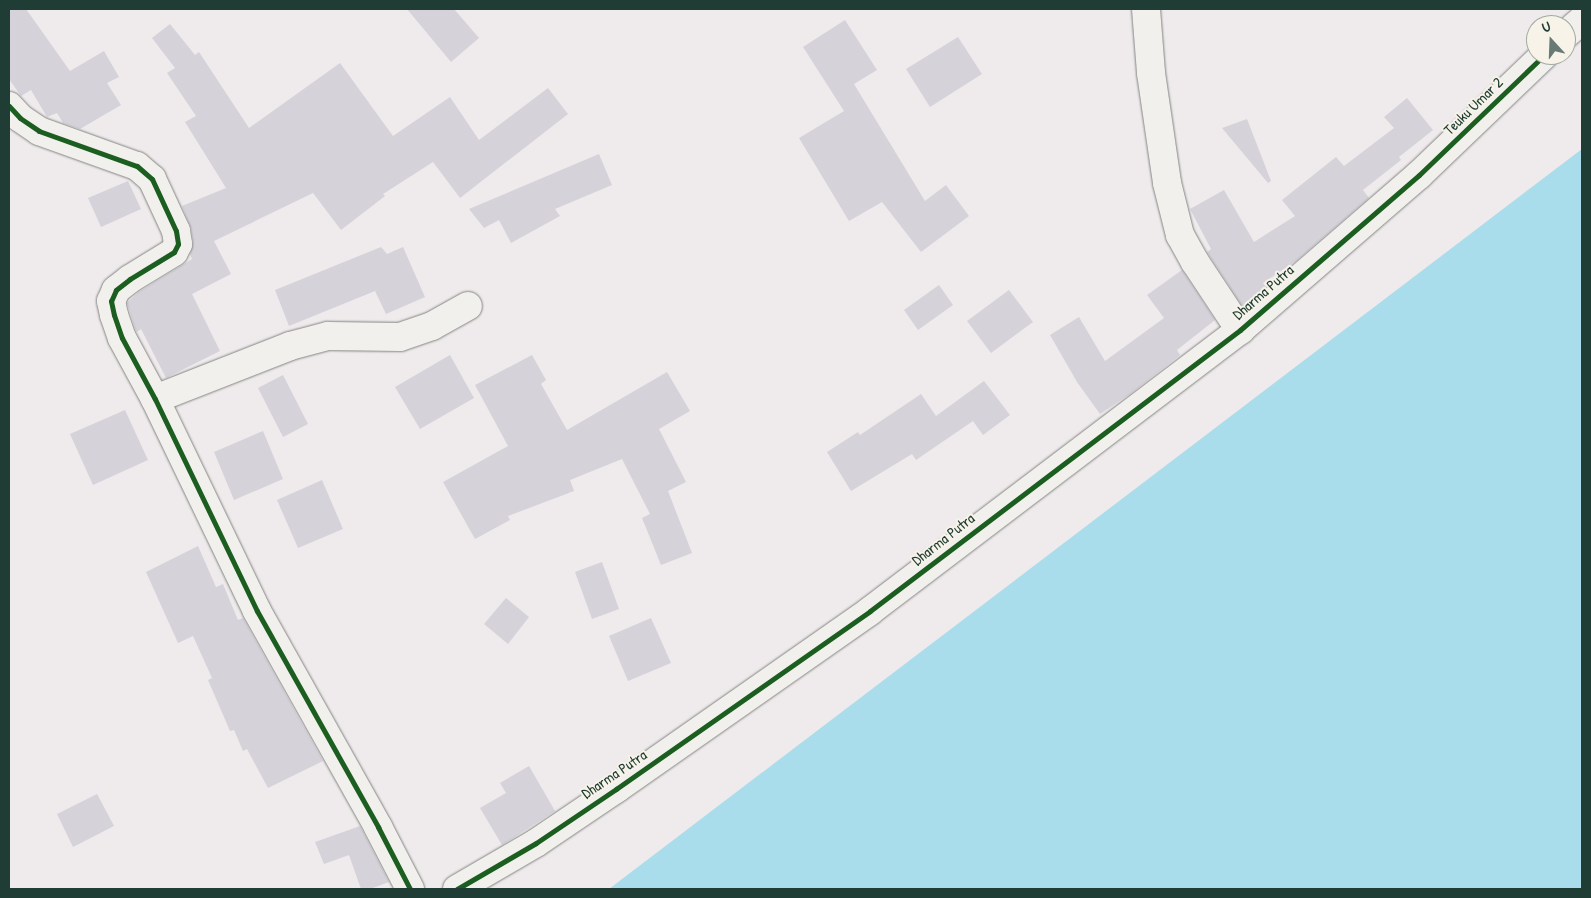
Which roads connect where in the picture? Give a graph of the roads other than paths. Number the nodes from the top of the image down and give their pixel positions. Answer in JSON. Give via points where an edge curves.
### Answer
{"nodes":[{"id":1,"x":1146,"y":9,"type":"edge"},
{"id":2,"x":1534,"y":65,"type":"edge"},
{"id":3,"x":9,"y":106,"type":"edge"},
{"id":4,"x":1419,"y":175,"type":"joint"},
{"id":5,"x":468,"y":306,"type":"dead end"},
{"id":6,"x":1240,"y":330,"type":"junction"},
{"id":7,"x":155,"y":399,"type":"junction"},
{"id":8,"x":410,"y":889,"type":"edge"},
{"id":9,"x":457,"y":889,"type":"edge"}],
"edges":[{"from":1,"to":6,"type":"street","via":[[1152,83],[1180,235]]},
{"from":2,"to":4,"type":"street","name":"Teuku Umar 2"},
{"from":3,"to":7,"type":"street","via":[[39,131],[138,166],[152,179],[176,231],[178,244],[174,252],[116,290],[111,300],[122,338]]},
{"from":4,"to":6,"type":"street","name":"Dharma Putra"},
{"from":5,"to":7,"type":"street","via":[[432,326],[400,338],[328,336],[290,346]]},
{"from":6,"to":9,"type":"street","name":"Dharma Putra","via":[[870,611],[536,843]]},
{"from":7,"to":8,"type":"street","via":[[257,610]]}]}
